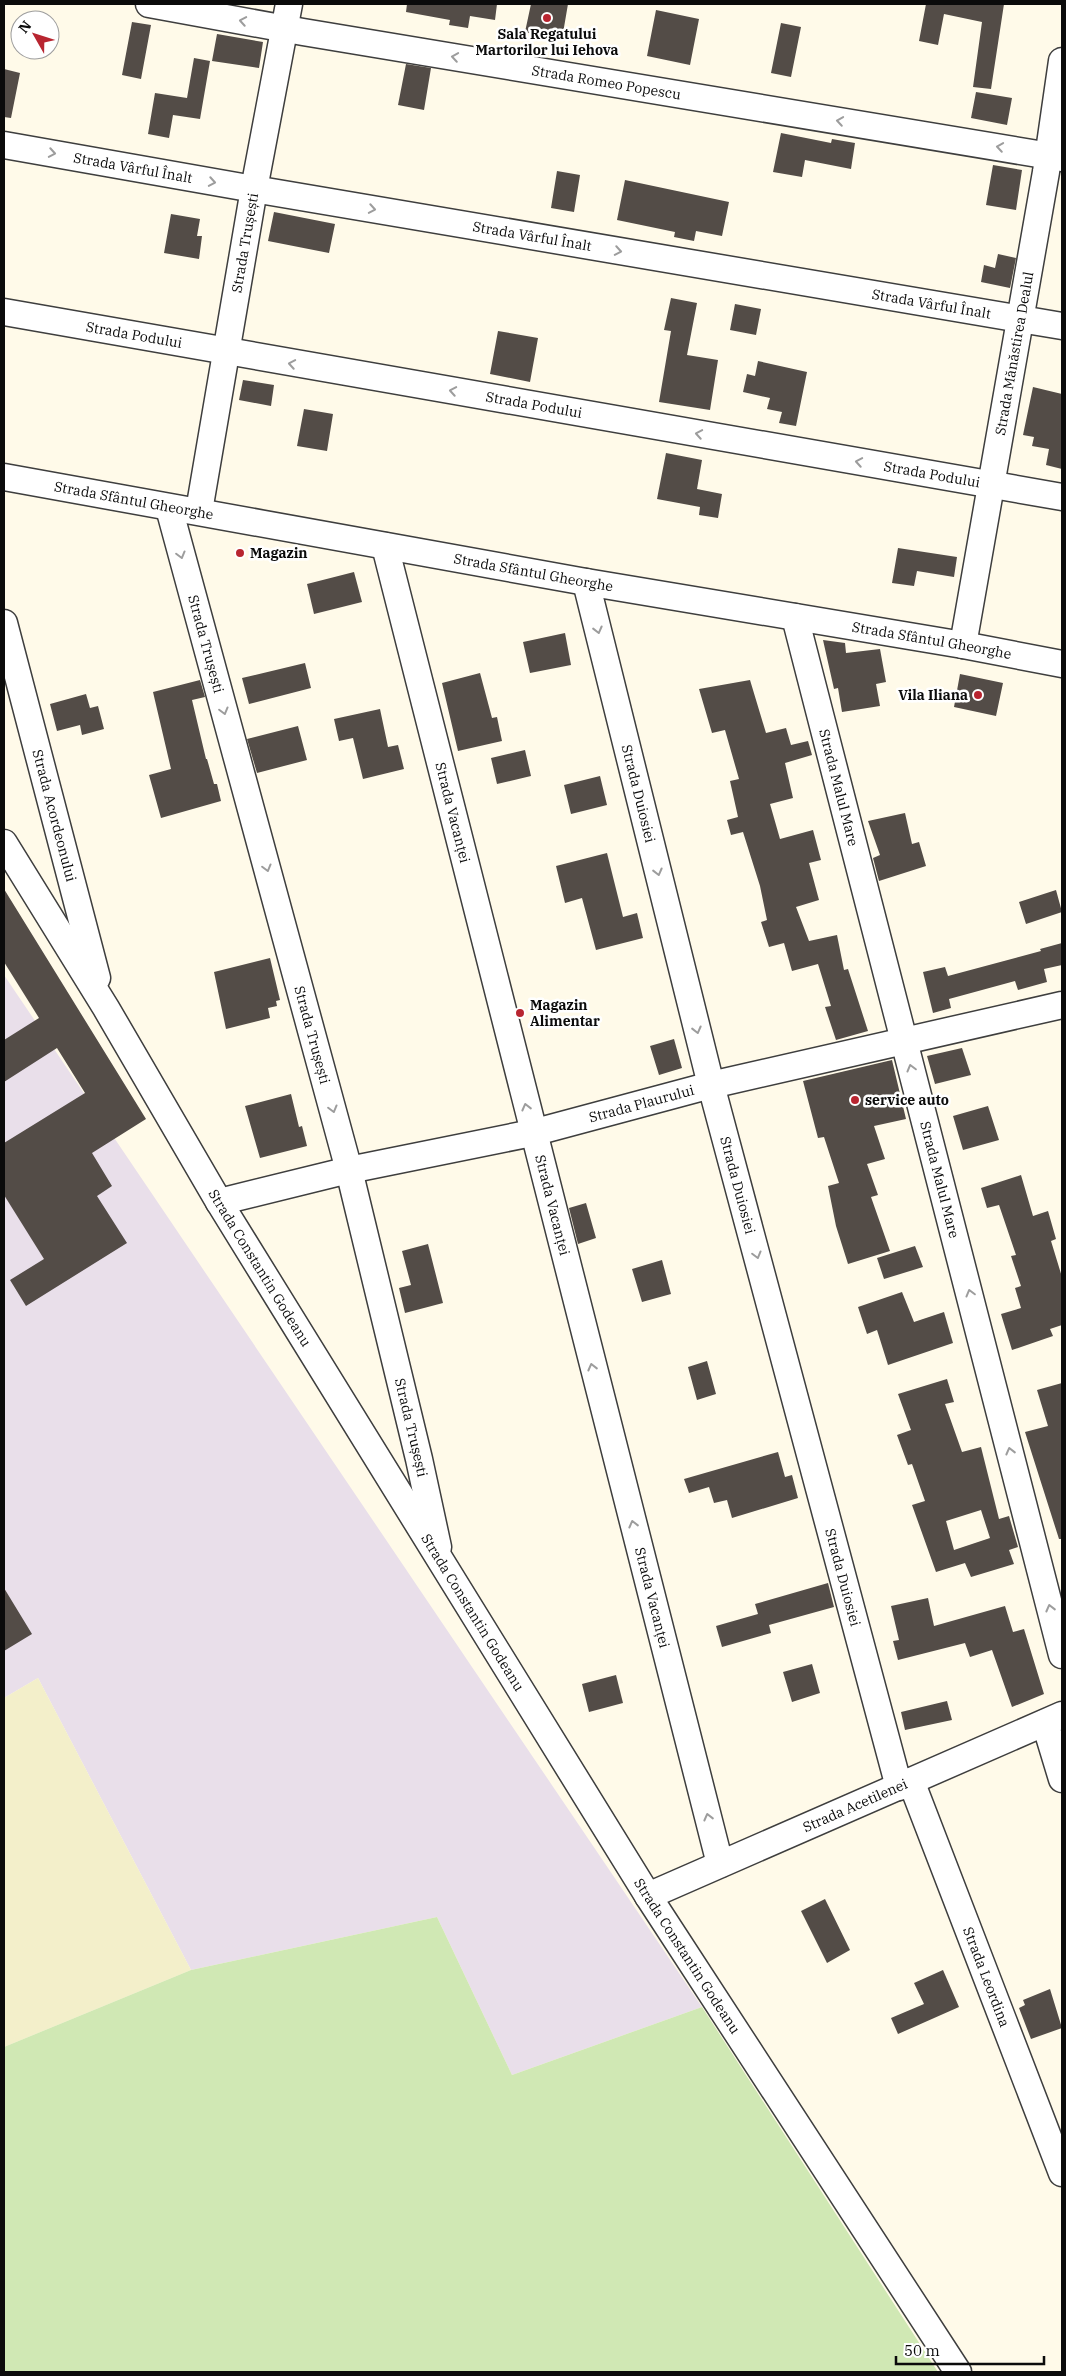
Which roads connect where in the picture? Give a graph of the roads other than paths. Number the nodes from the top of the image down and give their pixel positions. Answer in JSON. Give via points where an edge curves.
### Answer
{"nodes":[{"id":1,"x":149,"y":4,"type":"edge"},
{"id":2,"x":286,"y":16,"type":"edge"},
{"id":3,"x":1062,"y":61,"type":"edge"},
{"id":4,"x":4,"y":145,"type":"edge"},
{"id":5,"x":1055,"y":157,"type":"edge"},
{"id":6,"x":254,"y":189,"type":"junction"},
{"id":7,"x":4,"y":312,"type":"edge"},
{"id":8,"x":1019,"y":318,"type":"junction"},
{"id":9,"x":1062,"y":326,"type":"edge"},
{"id":10,"x":225,"y":352,"type":"junction"},
{"id":11,"x":4,"y":477,"type":"edge"},
{"id":12,"x":990,"y":484,"type":"junction"},
{"id":13,"x":1062,"y":497,"type":"edge"},
{"id":14,"x":169,"y":508,"type":"junction"},
{"id":15,"x":199,"y":511,"type":"junction"},
{"id":16,"x":385,"y":546,"type":"junction"},
{"id":17,"x":586,"y":582,"type":"junction"},
{"id":18,"x":795,"y":617,"type":"junction"},
{"id":19,"x":4,"y":623,"type":"edge"},
{"id":20,"x":962,"y":645,"type":"junction"},
{"id":21,"x":1062,"y":664,"type":"edge"},
{"id":22,"x":4,"y":843,"type":"edge"},
{"id":23,"x":1062,"y":1005,"type":"edge"},
{"id":24,"x":106,"y":1008,"type":"junction"},
{"id":25,"x":904,"y":1041,"type":"junction"},
{"id":26,"x":711,"y":1085,"type":"junction"},
{"id":27,"x":532,"y":1133,"type":"junction"},
{"id":28,"x":349,"y":1170,"type":"junction"},
{"id":29,"x":219,"y":1202,"type":"junction"},
{"id":30,"x":442,"y":1565,"type":"junction"},
{"id":31,"x":1062,"y":1655,"type":"edge"},
{"id":32,"x":1054,"y":1719,"type":"edge"},
{"id":33,"x":1062,"y":1779,"type":"edge"},
{"id":34,"x":905,"y":1784,"type":"junction"},
{"id":35,"x":720,"y":1864,"type":"junction"},
{"id":36,"x":648,"y":1896,"type":"junction"},
{"id":37,"x":1062,"y":2173,"type":"edge"},
{"id":38,"x":958,"y":2372,"type":"edge"}],
"edges":[{"from":2,"to":1,"type":"street","name":"Strada Romeo Popescu","one_way":true},
{"from":5,"to":2,"type":"street","name":"Strada Romeo Popescu","one_way":true},
{"from":2,"to":6,"type":"street","name":"Strada Trușești"},
{"from":3,"to":5,"type":"street","name":"Strada Mănăstirea Dealul"},
{"from":4,"to":6,"type":"street","name":"Strada Vârful Înalt","one_way":true},
{"from":5,"to":8,"type":"street","name":"Strada Mănăstirea Dealul"},
{"from":6,"to":8,"type":"street","name":"Strada Vârful Înalt","one_way":true},
{"from":6,"to":10,"type":"street","name":"Strada Trușești"},
{"from":7,"to":10,"type":"street","name":"Strada Podului"},
{"from":8,"to":9,"type":"street","name":"Strada Vârful Înalt"},
{"from":8,"to":12,"type":"street","name":"Strada Mănăstirea Dealul"},
{"from":12,"to":10,"type":"street","name":"Strada Podului","one_way":true},
{"from":10,"to":15,"type":"street","name":"Strada Trușești"},
{"from":11,"to":14,"type":"street","name":"Strada Sfântul Gheorghe"},
{"from":12,"to":13,"type":"street","name":"Strada Podului"},
{"from":12,"to":20,"type":"street","name":"Strada Mănăstirea Dealul"},
{"from":14,"to":15,"type":"street","name":"Strada Sfântul Gheorghe"},
{"from":14,"to":28,"type":"street","name":"Strada Trușești","one_way":true},
{"from":15,"to":16,"type":"street","name":"Strada Sfântul Gheorghe"},
{"from":16,"to":17,"type":"street","name":"Strada Sfântul Gheorghe"},
{"from":27,"to":16,"type":"street","name":"Strada Vacanței","one_way":true},
{"from":17,"to":18,"type":"street","name":"Strada Sfântul Gheorghe"},
{"from":17,"to":26,"type":"street","name":"Strada Duiosiei","one_way":true},
{"from":18,"to":20,"type":"street","name":"Strada Sfântul Gheorghe"},
{"from":18,"to":25,"type":"street","name":"Strada Malul Mare"},
{"from":19,"to":24,"type":"street","name":"Strada Acordeonului"},
{"from":20,"to":21,"type":"street","name":"Strada Sfântul Gheorghe"},
{"from":22,"to":24,"type":"street","name":"Strada Constantin Godeanu"},
{"from":23,"to":25,"type":"street","name":"Strada Plaurului"},
{"from":24,"to":29,"type":"street","name":"Strada Constantin Godeanu"},
{"from":25,"to":26,"type":"street","name":"Strada Plaurului"},
{"from":31,"to":25,"type":"street","name":"Strada Malul Mare","one_way":true},
{"from":26,"to":27,"type":"street","name":"Strada Plaurului"},
{"from":26,"to":34,"type":"street","name":"Strada Duiosiei","one_way":true},
{"from":27,"to":28,"type":"street","name":"Strada Plaurului"},
{"from":35,"to":27,"type":"street","name":"Strada Vacanței","one_way":true},
{"from":28,"to":29,"type":"street","name":"Strada Plaurului"},
{"from":28,"to":30,"type":"street","name":"Strada Trușești"},
{"from":29,"to":30,"type":"street","name":"Strada Constantin Godeanu"},
{"from":30,"to":36,"type":"street","name":"Strada Constantin Godeanu"},
{"from":32,"to":33,"type":"street"},
{"from":32,"to":34,"type":"street","name":"Strada Acetilenei"},
{"from":34,"to":35,"type":"street","name":"Strada Acetilenei"},
{"from":34,"to":37,"type":"street","name":"Strada Leordina"},
{"from":35,"to":36,"type":"street","name":"Strada Acetilenei"},
{"from":36,"to":38,"type":"street","name":"Strada Constantin Godeanu"}]}
